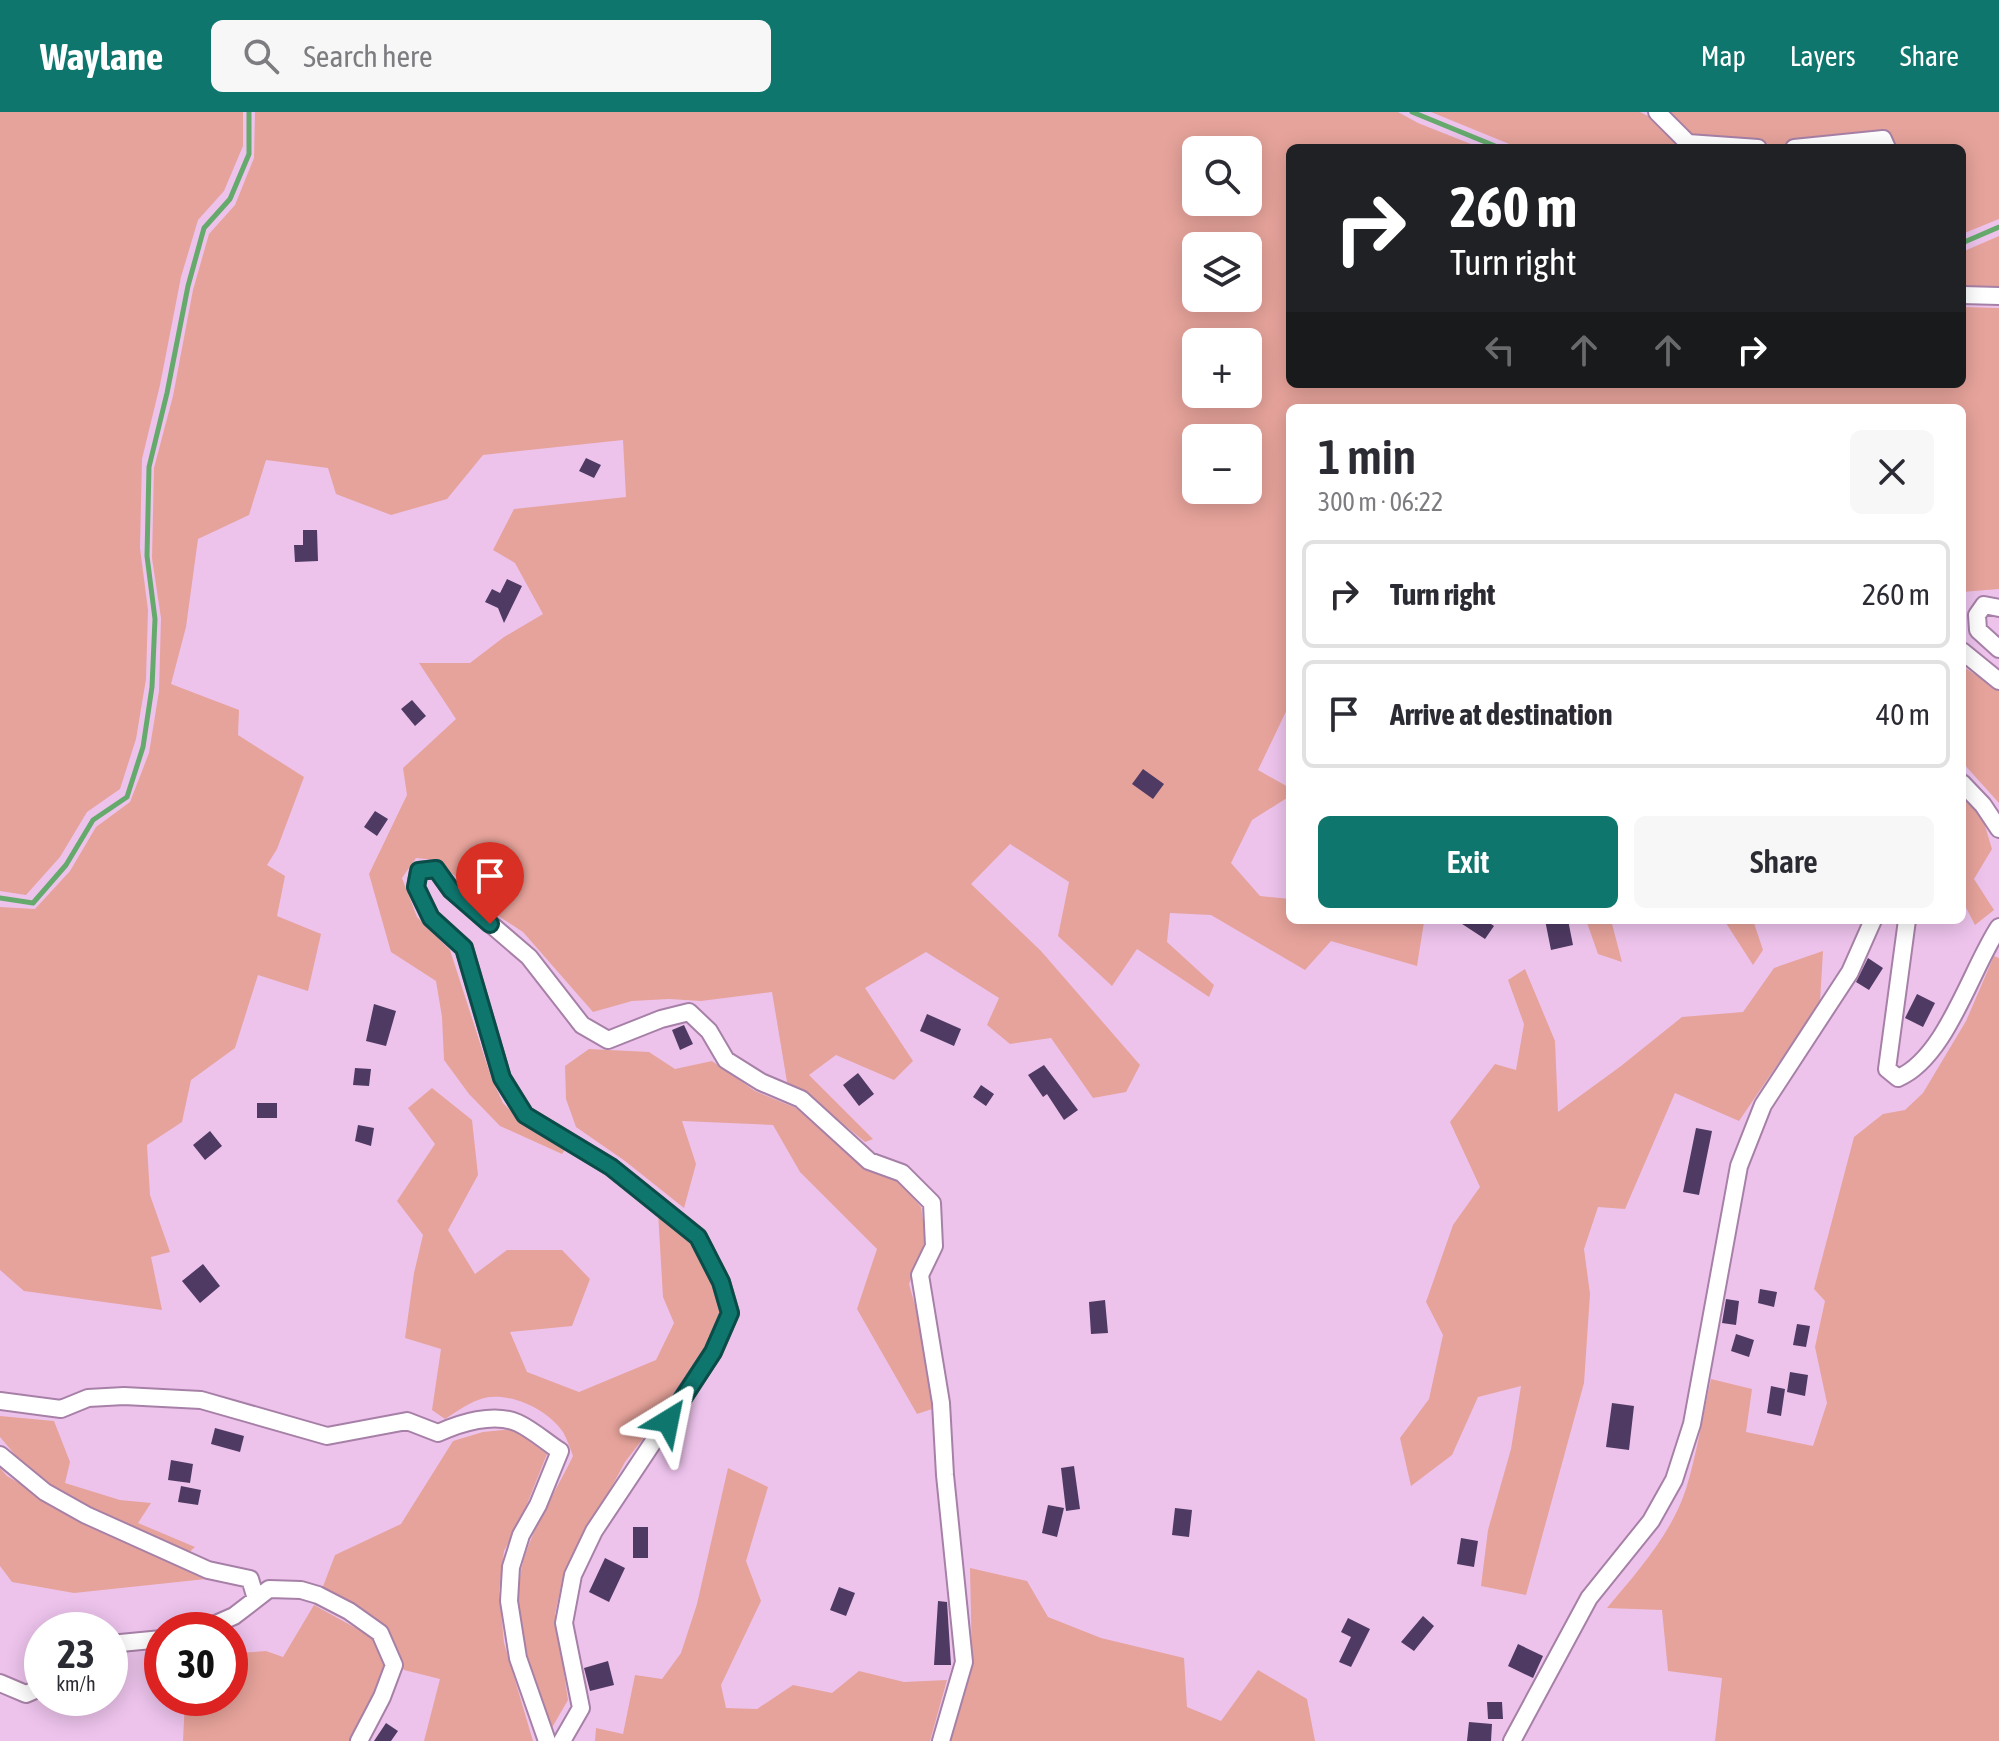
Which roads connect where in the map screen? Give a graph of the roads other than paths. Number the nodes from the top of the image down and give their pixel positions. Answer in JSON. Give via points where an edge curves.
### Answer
{"nodes":[{"id":1,"x":1657,"y":112,"type":"edge"},
{"id":2,"x":1702,"y":144,"type":"edge"},
{"id":3,"x":1834,"y":144,"type":"edge"},
{"id":4,"x":1885,"y":144,"type":"edge"},
{"id":5,"x":1966,"y":295,"type":"edge"},
{"id":6,"x":1999,"y":296,"type":"edge"},
{"id":7,"x":1999,"y":608,"type":"edge"},
{"id":8,"x":1999,"y":649,"type":"edge"},
{"id":9,"x":1966,"y":654,"type":"edge"},
{"id":10,"x":1999,"y":681,"type":"edge"},
{"id":11,"x":1966,"y":787,"type":"edge"},
{"id":12,"x":1999,"y":829,"type":"edge"},
{"id":13,"x":1871,"y":924,"type":"edge"},
{"id":14,"x":1906,"y":924,"type":"edge"},
{"id":15,"x":1999,"y":927,"type":"edge"},
{"id":16,"x":0,"y":1401,"type":"edge"},
{"id":17,"x":0,"y":1455,"type":"edge"},
{"id":18,"x":256,"y":1599,"type":"junction"},
{"id":19,"x":239,"y":1612,"type":"edge"},
{"id":20,"x":0,"y":1683,"type":"edge"},
{"id":21,"x":24,"y":1693,"type":"edge"},
{"id":22,"x":359,"y":1741,"type":"edge"},
{"id":23,"x":547,"y":1741,"type":"edge"},
{"id":24,"x":562,"y":1741,"type":"edge"},
{"id":25,"x":941,"y":1741,"type":"edge"},
{"id":26,"x":1512,"y":1741,"type":"edge"}],
"edges":[{"from":1,"to":2,"type":"street","via":[[1688,143]]},
{"from":3,"to":4,"type":"street","via":[[1883,139]]},
{"from":5,"to":6,"type":"street"},
{"from":7,"to":8,"type":"street","via":[[1984,605],[1977,615],[1978,630]]},
{"from":9,"to":10,"type":"street"},
{"from":11,"to":12,"type":"street"},
{"from":13,"to":26,"type":"street","via":[[1850,972],[1763,1105],[1739,1166],[1692,1424],[1674,1480],[1651,1521],[1589,1598]]},
{"from":14,"to":15,"type":"street","via":[[1887,1069],[1898,1078],[1914,1071],[1957,1012]]},
{"from":16,"to":23,"type":"street","via":[[61,1409],[88,1398],[201,1400],[327,1436],[407,1421],[438,1433],[487,1419],[516,1421],[560,1451],[521,1535],[511,1567],[509,1601],[518,1658]]},
{"from":17,"to":18,"type":"street","via":[[45,1492],[86,1515],[208,1570],[250,1579]]},
{"from":18,"to":19,"type":"street"},
{"from":18,"to":22,"type":"street","via":[[269,1589],[301,1590],[349,1611],[380,1633],[394,1665]]},
{"from":20,"to":21,"type":"street"},
{"from":24,"to":25,"type":"street","via":[[581,1708],[564,1623],[573,1575],[594,1531],[713,1352],[730,1313],[698,1237],[611,1167],[525,1115],[502,1078],[464,948],[431,918],[416,887],[419,871],[436,869],[451,890],[529,957],[582,1025],[608,1040],[689,1012],[709,1031],[726,1060],[801,1099],[869,1161],[902,1173],[932,1203],[934,1246],[920,1275],[941,1403],[964,1662]]}]}
